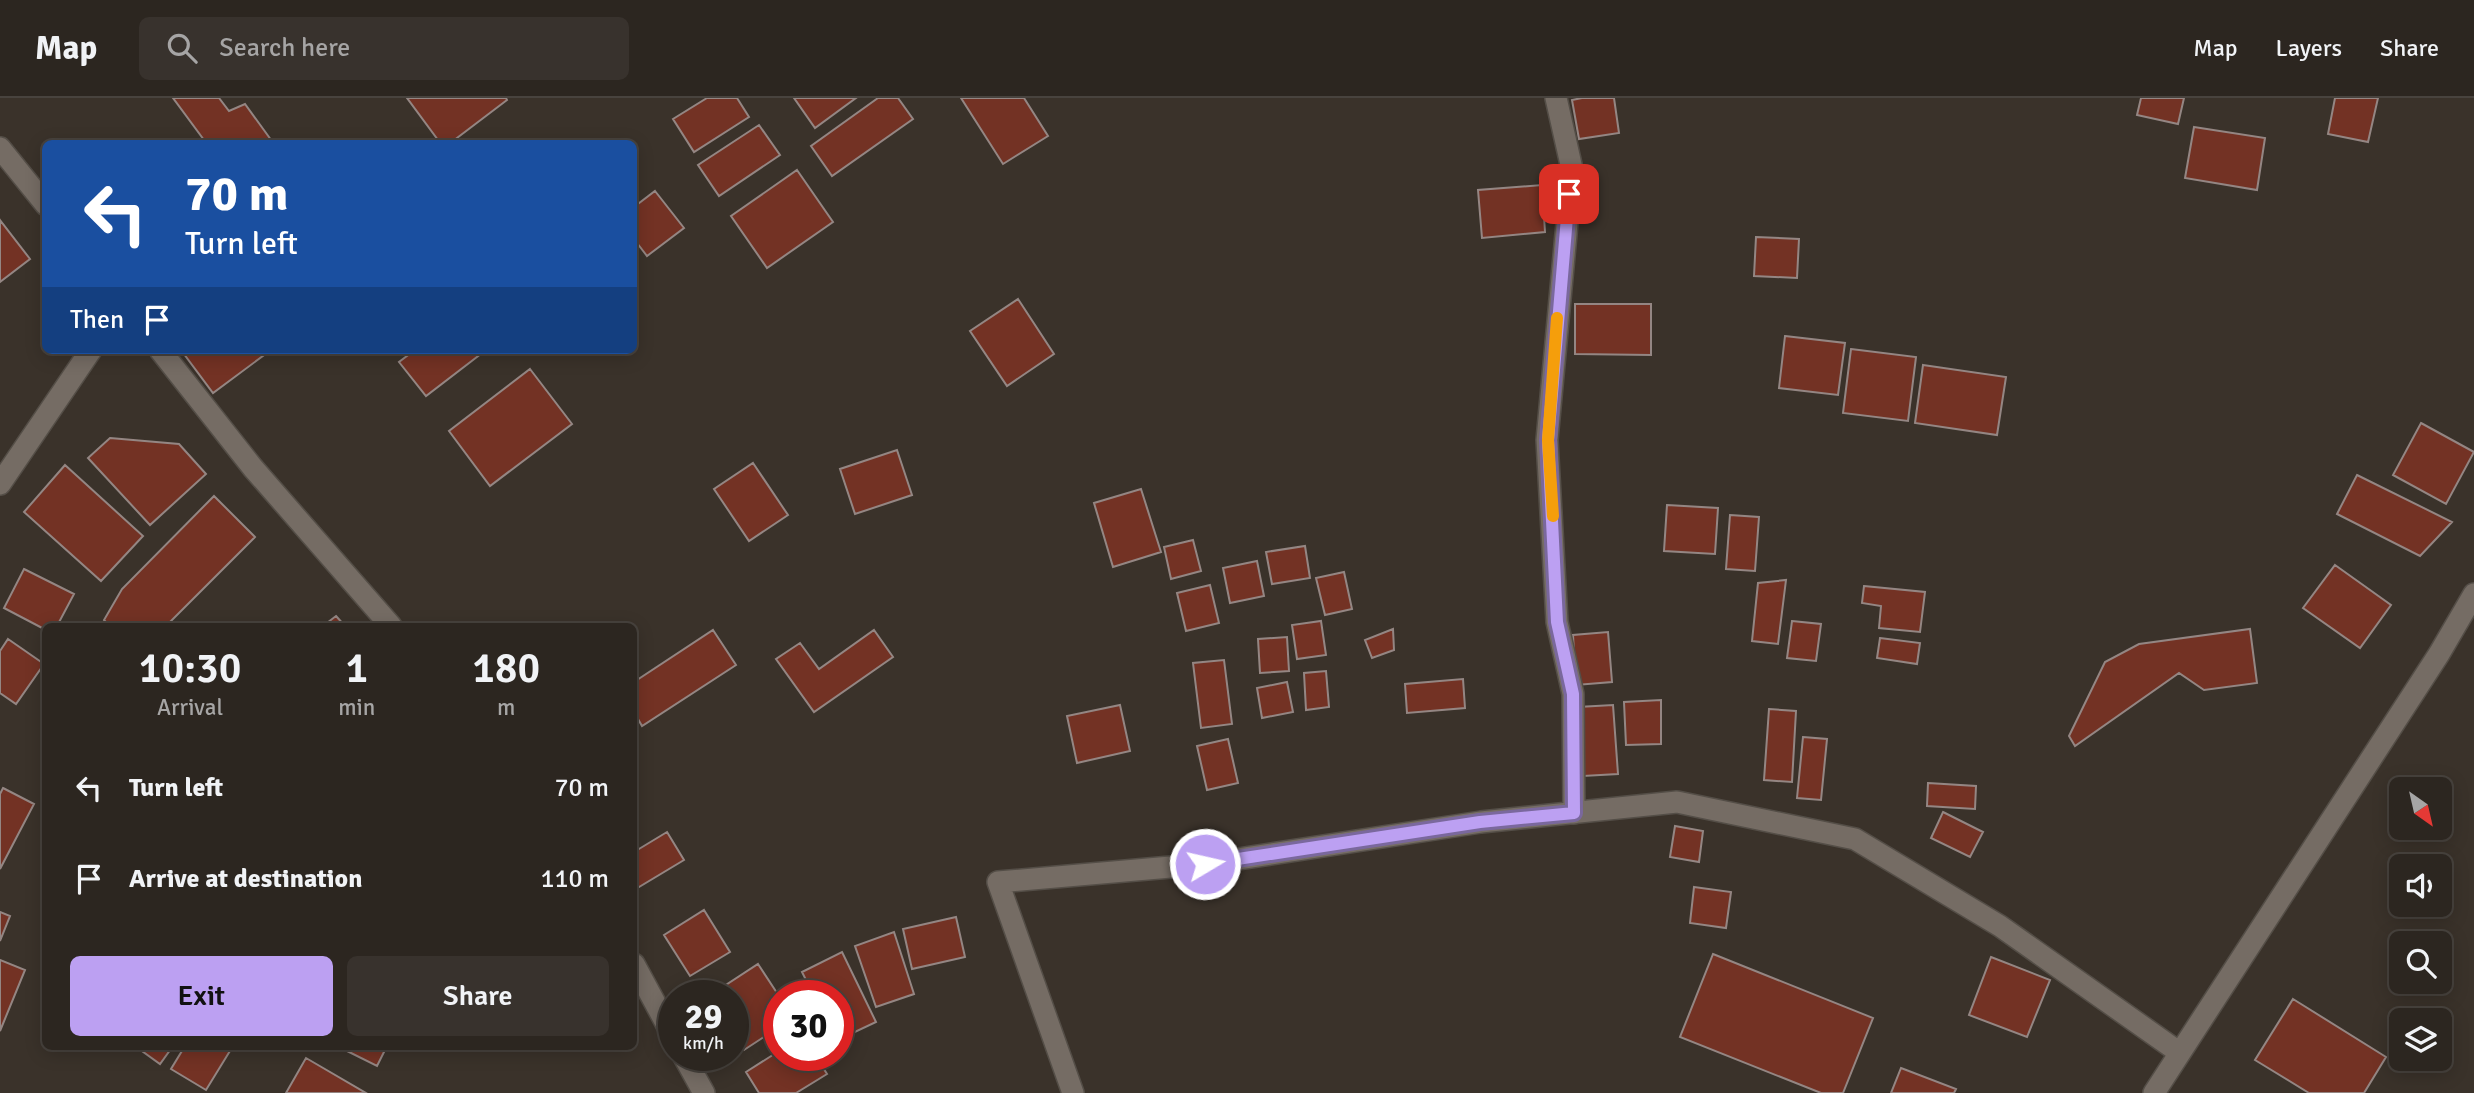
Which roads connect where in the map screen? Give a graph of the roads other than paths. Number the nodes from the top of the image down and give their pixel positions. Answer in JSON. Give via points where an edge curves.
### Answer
{"nodes":[{"id":1,"x":1556,"y":98,"type":"edge"},
{"id":2,"x":0,"y":148,"type":"edge"},
{"id":3,"x":42,"y":200,"type":"edge"},
{"id":4,"x":88,"y":354,"type":"edge"},
{"id":5,"x":163,"y":354,"type":"edge"},
{"id":6,"x":0,"y":484,"type":"edge"},
{"id":7,"x":2474,"y":594,"type":"edge"},
{"id":8,"x":388,"y":623,"type":"edge"},
{"id":9,"x":1574,"y":813,"type":"junction"},
{"id":10,"x":637,"y":970,"type":"edge"},
{"id":11,"x":658,"y":1008,"type":"edge"},
{"id":12,"x":2180,"y":1052,"type":"junction"},
{"id":13,"x":692,"y":1071,"type":"edge"},
{"id":14,"x":704,"y":1093,"type":"edge"},
{"id":15,"x":1073,"y":1093,"type":"edge"},
{"id":16,"x":2154,"y":1093,"type":"edge"}],
"edges":[{"from":1,"to":9,"type":"street","via":[[1572,169],[1548,440],[1557,622],[1573,694]]},
{"from":2,"to":3,"type":"street"},
{"from":4,"to":6,"type":"street"},
{"from":5,"to":8,"type":"street","via":[[253,468]]},
{"from":7,"to":12,"type":"street"},
{"from":9,"to":12,"type":"street","via":[[1677,802],[1855,839],[2000,926]]},
{"from":9,"to":15,"type":"street","via":[[1480,822],[1205,864],[998,881]]},
{"from":10,"to":11,"type":"street"},
{"from":12,"to":16,"type":"street"},
{"from":13,"to":14,"type":"street"}]}
